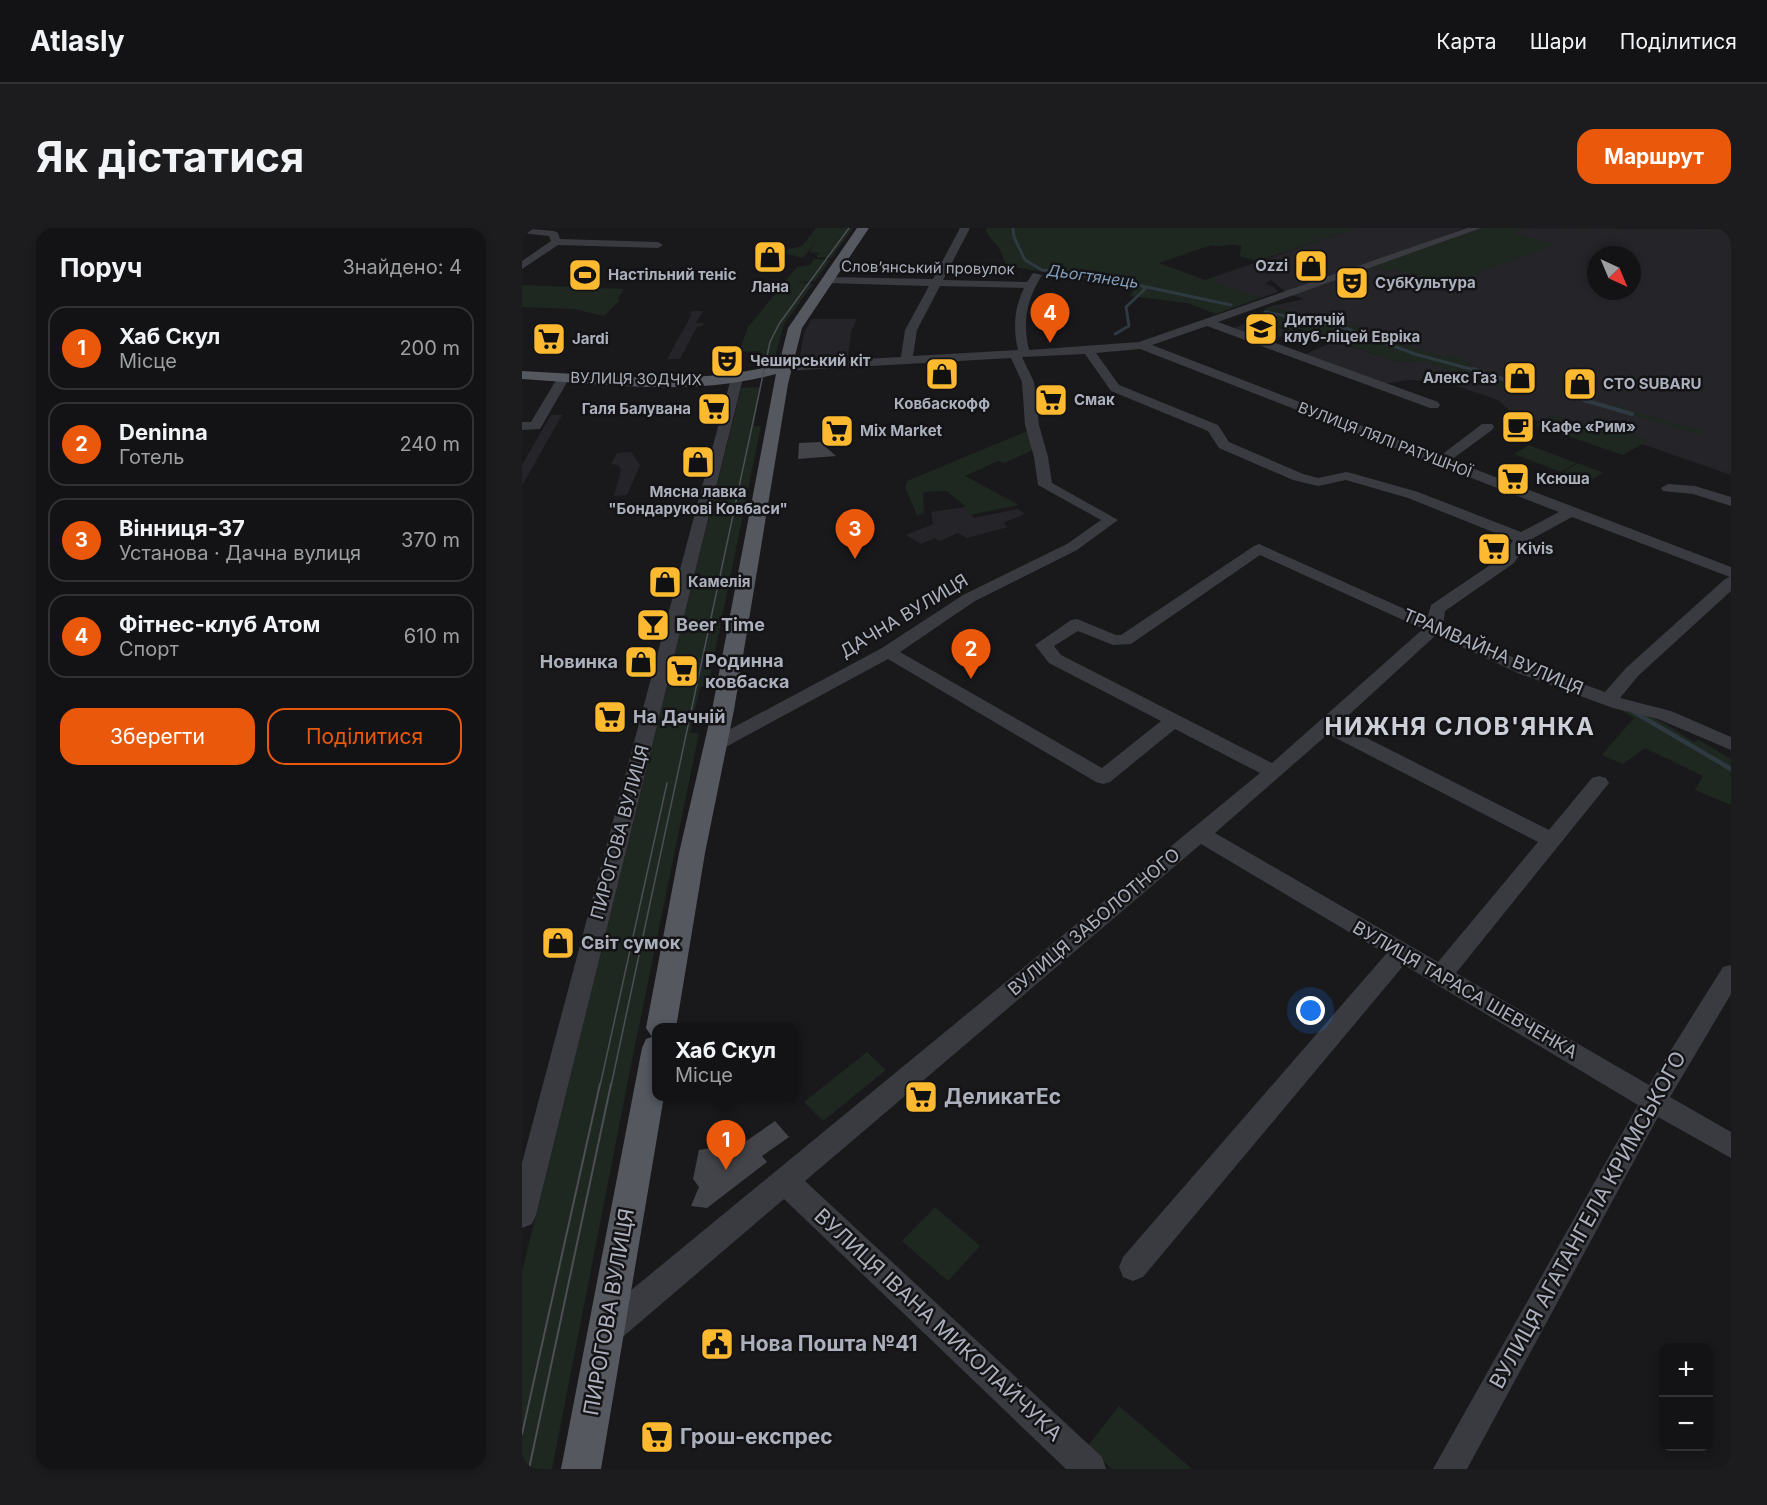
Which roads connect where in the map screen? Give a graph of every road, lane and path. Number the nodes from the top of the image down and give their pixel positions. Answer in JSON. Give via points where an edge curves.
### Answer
{"nodes":[{"id":1,"x":863,"y":228,"type":"edge"},
{"id":2,"x":965,"y":228,"type":"edge"},
{"id":3,"x":1476,"y":228,"type":"edge"},
{"id":4,"x":1726,"y":228,"type":"edge"},
{"id":5,"x":1731,"y":229,"type":"edge"},
{"id":6,"x":522,"y":230,"type":"edge"},
{"id":7,"x":556,"y":242,"type":"junction"},
{"id":8,"x":658,"y":245,"type":"dead end"},
{"id":9,"x":522,"y":255,"type":"edge"},
{"id":10,"x":536,"y":256,"type":"junction"},
{"id":11,"x":522,"y":266,"type":"edge"},
{"id":12,"x":1038,"y":274,"type":"dead end"},
{"id":13,"x":826,"y":280,"type":"junction"},
{"id":14,"x":936,"y":282,"type":"junction"},
{"id":15,"x":1030,"y":285,"type":"junction"},
{"id":16,"x":1208,"y":322,"type":"junction"},
{"id":17,"x":1141,"y":345,"type":"junction"},
{"id":18,"x":1089,"y":350,"type":"junction"},
{"id":19,"x":1019,"y":353,"type":"junction"},
{"id":20,"x":906,"y":360,"type":"junction"},
{"id":21,"x":784,"y":367,"type":"junction"},
{"id":22,"x":522,"y":375,"type":"edge"},
{"id":23,"x":564,"y":377,"type":"junction"},
{"id":24,"x":737,"y":378,"type":"junction"},
{"id":25,"x":1434,"y":405,"type":"dead end"},
{"id":26,"x":529,"y":426,"type":"edge"},
{"id":27,"x":1487,"y":427,"type":"dead end"},
{"id":28,"x":1441,"y":461,"type":"junction"},
{"id":29,"x":1668,"y":488,"type":"dead end"},
{"id":30,"x":1731,"y":502,"type":"edge"},
{"id":31,"x":1571,"y":511,"type":"junction"},
{"id":32,"x":1521,"y":538,"type":"junction"},
{"id":33,"x":1731,"y":573,"type":"edge"},
{"id":34,"x":1731,"y":582,"type":"edge"},
{"id":35,"x":1434,"y":628,"type":"junction"},
{"id":36,"x":888,"y":652,"type":"junction"},
{"id":37,"x":1608,"y":700,"type":"junction"},
{"id":38,"x":1174,"y":720,"type":"junction"},
{"id":39,"x":1326,"y":725,"type":"junction"},
{"id":40,"x":1731,"y":744,"type":"edge"},
{"id":41,"x":715,"y":745,"type":"junction"},
{"id":42,"x":1274,"y":772,"type":"junction"},
{"id":43,"x":1599,"y":783,"type":"dead end"},
{"id":44,"x":1200,"y":834,"type":"junction"},
{"id":45,"x":1552,"y":840,"type":"junction"},
{"id":46,"x":1401,"y":952,"type":"junction"},
{"id":47,"x":1731,"y":974,"type":"edge"},
{"id":48,"x":1440,"y":976,"type":"junction"},
{"id":49,"x":662,"y":1023,"type":"edge"},
{"id":50,"x":652,"y":1076,"type":"edge"},
{"id":51,"x":1654,"y":1100,"type":"junction"},
{"id":52,"x":1731,"y":1146,"type":"edge"},
{"id":53,"x":785,"y":1181,"type":"junction"},
{"id":54,"x":522,"y":1215,"type":"edge"},
{"id":55,"x":1133,"y":1266,"type":"dead end"},
{"id":56,"x":606,"y":1330,"type":"junction"},
{"id":57,"x":581,"y":1469,"type":"edge"},
{"id":58,"x":1090,"y":1469,"type":"edge"},
{"id":59,"x":1449,"y":1469,"type":"edge"}],
"edges":[{"from":1,"to":13,"type":"main road"},
{"from":2,"to":14,"type":"street"},
{"from":3,"to":16,"type":"street"},
{"from":4,"to":5,"type":"street"},
{"from":6,"to":7,"type":"street","via":[[555,234]]},
{"from":7,"to":8,"type":"street"},
{"from":7,"to":10,"type":"street"},
{"from":9,"to":10,"type":"street"},
{"from":10,"to":11,"type":"street"},
{"from":12,"to":15,"type":"street"},
{"from":13,"to":14,"type":"street","name":"Словʼянський провулок"},
{"from":13,"to":21,"type":"main road","via":[[795,328]]},
{"from":14,"to":15,"type":"street","name":"Словʼянський провулок"},
{"from":14,"to":20,"type":"street","via":[[911,330]]},
{"from":15,"to":19,"type":"street","via":[[1021,309]]},
{"from":16,"to":17,"type":"street"},
{"from":16,"to":25,"type":"street"},
{"from":17,"to":18,"type":"street"},
{"from":17,"to":28,"type":"street","name":"ВУЛИЦЯ ЛЯЛІ РАТУШНОЇ"},
{"from":18,"to":19,"type":"street"},
{"from":18,"to":32,"type":"street","via":[[1099,372],[1115,388],[1213,428],[1224,445],[1298,477],[1318,482],[1346,476],[1413,495]]},
{"from":19,"to":20,"type":"street"},
{"from":19,"to":36,"type":"street","name":"ДАЧНА ВУЛИЦЯ","via":[[1028,382],[1032,425],[1045,485],[1112,520],[1072,547],[969,598]]},
{"from":20,"to":21,"type":"street"},
{"from":21,"to":24,"type":"main road","name":"ВУЛИЦЯ ЗОДЧИХ"},
{"from":21,"to":41,"type":"main road"},
{"from":22,"to":23,"type":"main road","name":"ВУЛИЦЯ ЗОДЧИХ"},
{"from":23,"to":24,"type":"main road","name":"ВУЛИЦЯ ЗОДЧИХ","via":[[651,381]]},
{"from":23,"to":26,"type":"street"},
{"from":24,"to":54,"type":"street","name":"ПИРОГОВА ВУЛИЦЯ"},
{"from":27,"to":28,"type":"street"},
{"from":28,"to":31,"type":"street","name":"ВУЛИЦЯ ЛЯЛІ РАТУШНОЇ"},
{"from":29,"to":30,"type":"street","via":[[1695,490]]},
{"from":31,"to":32,"type":"street","name":"ВУЛИЦЯ ЗАБОЛОТНОГО"},
{"from":31,"to":33,"type":"street","name":"ВУЛИЦЯ ЛЯЛІ РАТУШНОЇ"},
{"from":32,"to":35,"type":"street","name":"ВУЛИЦЯ ЗАБОЛОТНОГО","via":[[1508,560],[1437,609]]},
{"from":34,"to":37,"type":"street","via":[[1632,672]]},
{"from":35,"to":37,"type":"street","name":"ТРАМВАЙНА ВУЛИЦЯ","via":[[1524,669]]},
{"from":35,"to":38,"type":"street","name":"ТРАМВАЙНА ВУЛИЦЯ","via":[[1259,549],[1125,640],[1113,640],[1077,624],[1044,645],[1055,659]]},
{"from":35,"to":39,"type":"street","name":"ВУЛИЦЯ ЗАБОЛОТНОГО"},
{"from":36,"to":38,"type":"street","via":[[1102,777]]},
{"from":36,"to":41,"type":"street","name":"ДАЧНА ВУЛИЦЯ"},
{"from":37,"to":40,"type":"street","name":"ТРАМВАЙНА ВУЛИЦЯ","via":[[1664,715]]},
{"from":38,"to":42,"type":"street"},
{"from":39,"to":42,"type":"street","name":"ВУЛИЦЯ ЗАБОЛОТНОГО"},
{"from":39,"to":45,"type":"street"},
{"from":41,"to":49,"type":"main road"},
{"from":42,"to":44,"type":"street","name":"ВУЛИЦЯ ЗАБОЛОТНОГО"},
{"from":43,"to":45,"type":"street"},
{"from":44,"to":46,"type":"street","name":"ВУЛИЦЯ ТАРАСА ШЕВЧЕНКА"},
{"from":44,"to":53,"type":"street","name":"ВУЛИЦЯ ЗАБОЛОТНОГО"},
{"from":45,"to":48,"type":"street"},
{"from":46,"to":48,"type":"street","name":"ВУЛИЦЯ ТАРАСА ШЕВЧЕНКА"},
{"from":46,"to":55,"type":"street"},
{"from":47,"to":51,"type":"street","name":"ВУЛИЦЯ АГАТАНГЕЛА КРИМСЬКОГО"},
{"from":48,"to":51,"type":"street","name":"ВУЛИЦЯ ТАРАСА ШЕВЧЕНКА"},
{"from":50,"to":56,"type":"main road","name":"ПИРОГОВА ВУЛИЦЯ"},
{"from":51,"to":52,"type":"street","name":"ВУЛИЦЯ ТАРАСА ШЕВЧЕНКА"},
{"from":51,"to":59,"type":"street","name":"ВУЛИЦЯ АГАТАНГЕЛА КРИМСЬКОГО"},
{"from":53,"to":56,"type":"street","name":"ВУЛИЦЯ ЗАБОЛОТНОГО"},
{"from":53,"to":58,"type":"street","name":"ВУЛИЦЯ ІВАНА МИКОЛАЙЧУКА"},
{"from":56,"to":57,"type":"main road","name":"ПИРОГОВА ВУЛИЦЯ"}]}
